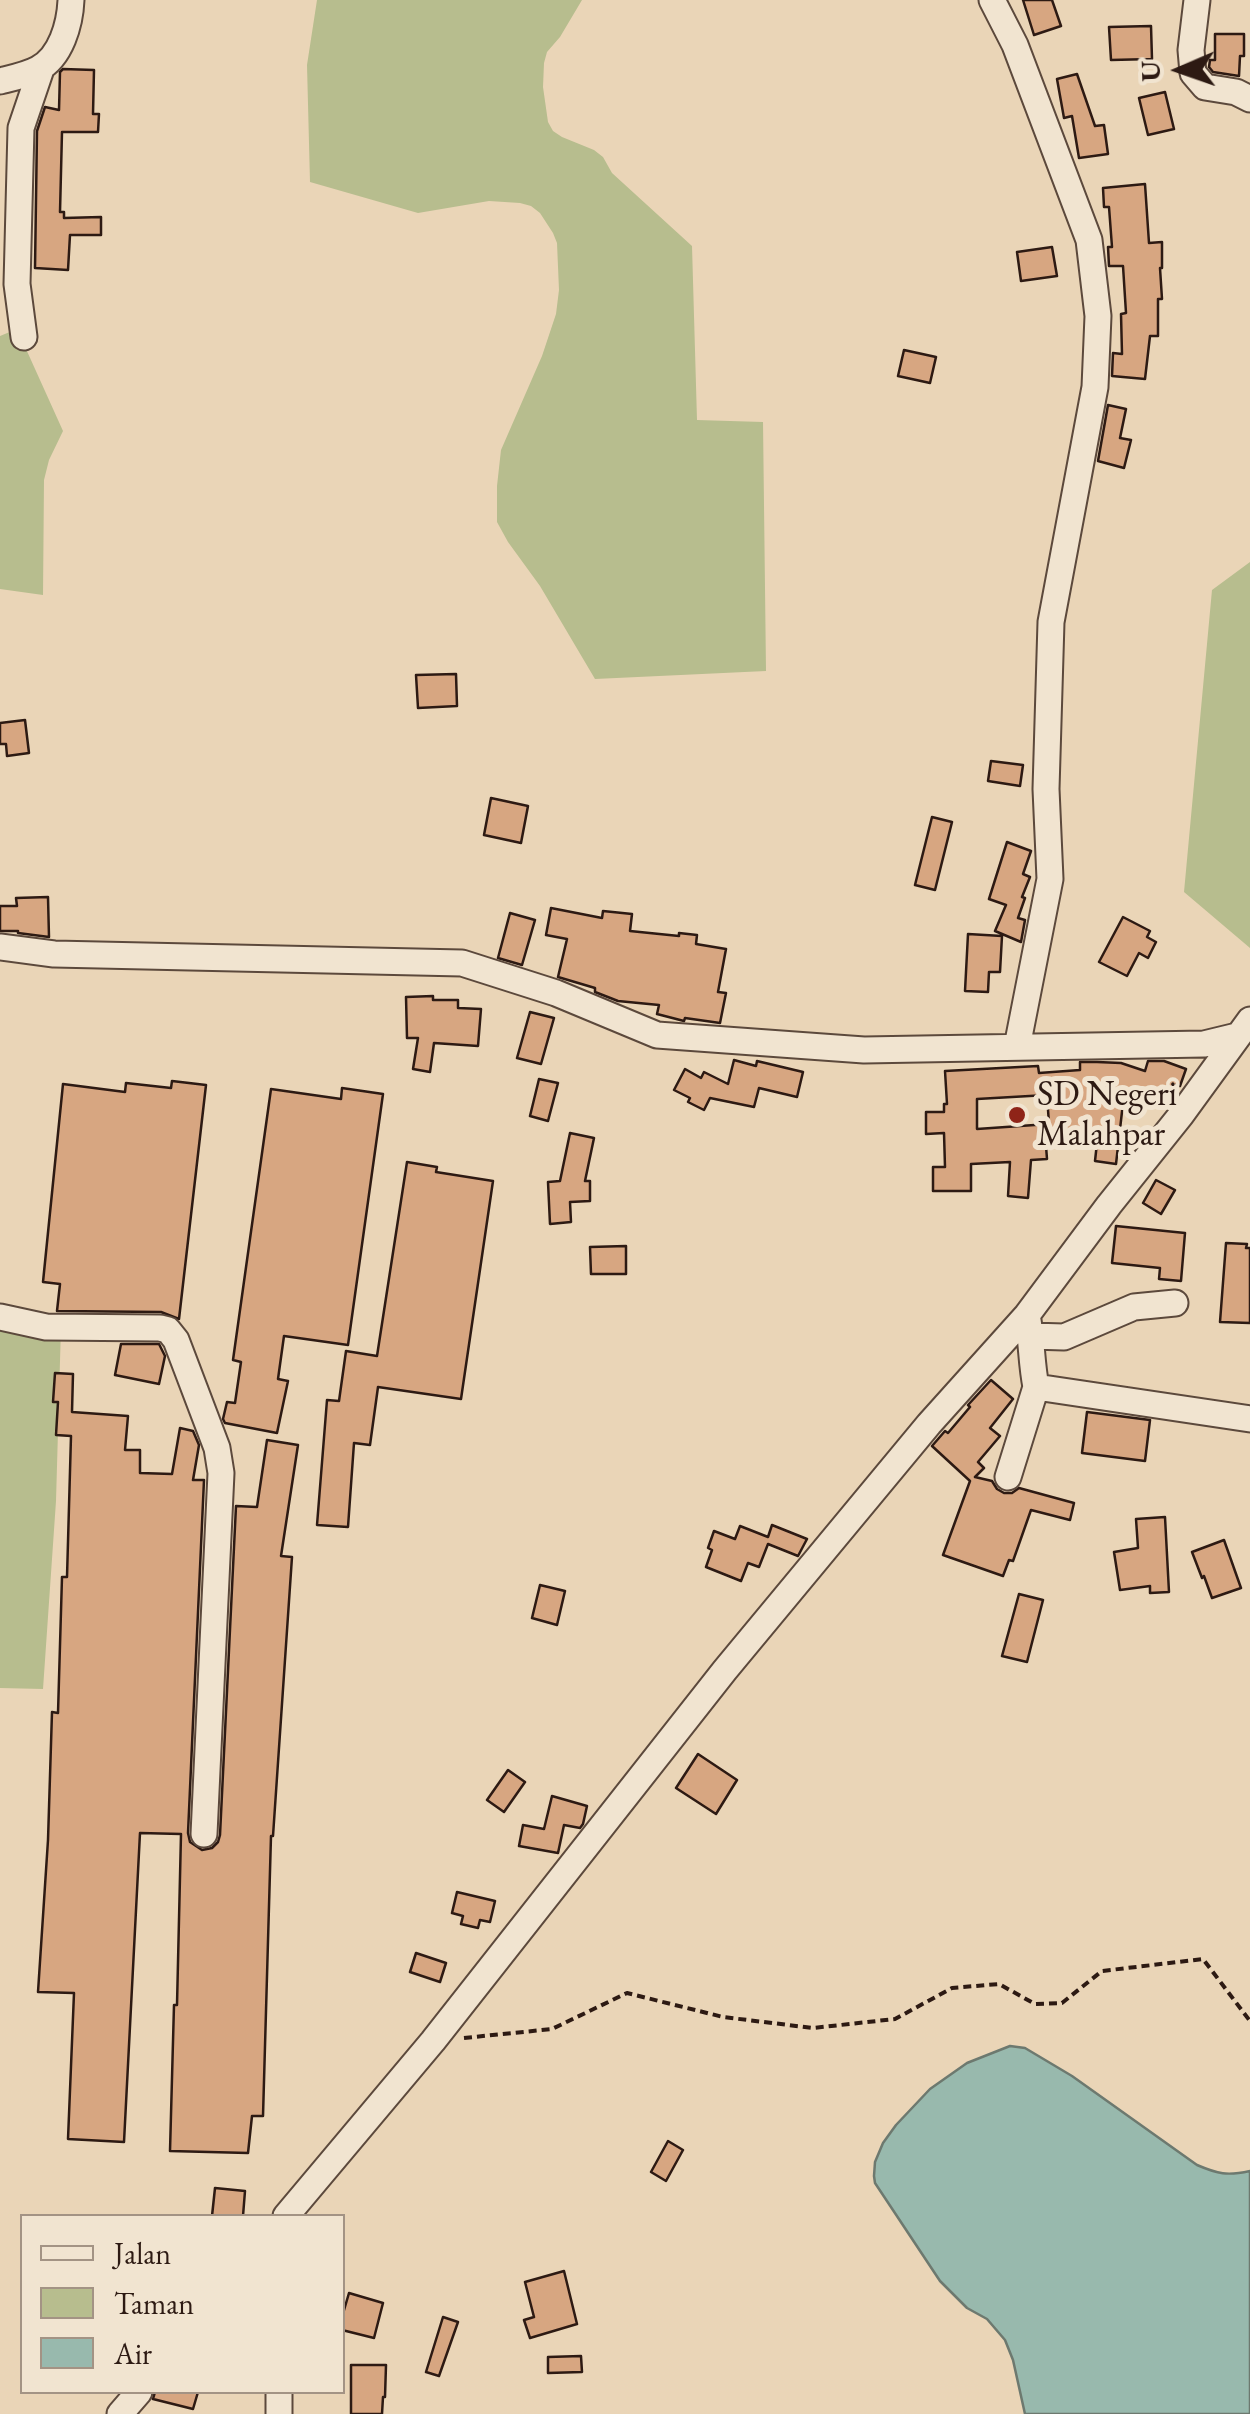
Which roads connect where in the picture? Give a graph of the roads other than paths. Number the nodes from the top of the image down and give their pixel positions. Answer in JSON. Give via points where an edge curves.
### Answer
{"nodes":[{"id":1,"x":71,"y":0,"type":"edge"},
{"id":2,"x":992,"y":0,"type":"edge"},
{"id":3,"x":1197,"y":0,"type":"edge"},
{"id":4,"x":41,"y":68,"type":"junction"},
{"id":5,"x":0,"y":81,"type":"edge"},
{"id":6,"x":1250,"y":99,"type":"edge"},
{"id":7,"x":24,"y":337,"type":"dead end"},
{"id":8,"x":0,"y":947,"type":"edge"},
{"id":9,"x":1243,"y":1028,"type":"edge"},
{"id":10,"x":1017,"y":1047,"type":"junction"},
{"id":11,"x":1175,"y":1303,"type":"dead end"},
{"id":12,"x":0,"y":1316,"type":"edge"},
{"id":13,"x":1029,"y":1326,"type":"junction"},
{"id":14,"x":1036,"y":1387,"type":"junction"},
{"id":15,"x":1250,"y":1419,"type":"edge"},
{"id":16,"x":1008,"y":1476,"type":"dead end"},
{"id":17,"x":204,"y":1834,"type":"dead end"},
{"id":18,"x":288,"y":2214,"type":"edge"},
{"id":19,"x":137,"y":2394,"type":"edge"},
{"id":20,"x":120,"y":2414,"type":"edge"}],
"edges":[{"from":1,"to":4,"type":"street","via":[[61,44]]},
{"from":2,"to":10,"type":"street","via":[[1016,45],[1088,240],[1098,316],[1094,387],[1050,622],[1050,879]]},
{"from":3,"to":6,"type":"street","via":[[1192,73],[1205,87]]},
{"from":4,"to":5,"type":"street"},
{"from":4,"to":7,"type":"street","via":[[21,128],[17,284]]},
{"from":8,"to":10,"type":"street","via":[[54,954],[462,963],[657,1034],[864,1050]]},
{"from":9,"to":10,"type":"street","via":[[1204,1044]]},
{"from":9,"to":13,"type":"street","via":[[1109,1204]]},
{"from":11,"to":13,"type":"street","via":[[1134,1307],[1064,1337]]},
{"from":12,"to":17,"type":"street","via":[[46,1328],[160,1328],[176,1340],[221,1474]]},
{"from":13,"to":14,"type":"street"},
{"from":13,"to":18,"type":"street","via":[[929,1424]]},
{"from":14,"to":15,"type":"street"},
{"from":14,"to":16,"type":"street"},
{"from":19,"to":20,"type":"street"}]}
